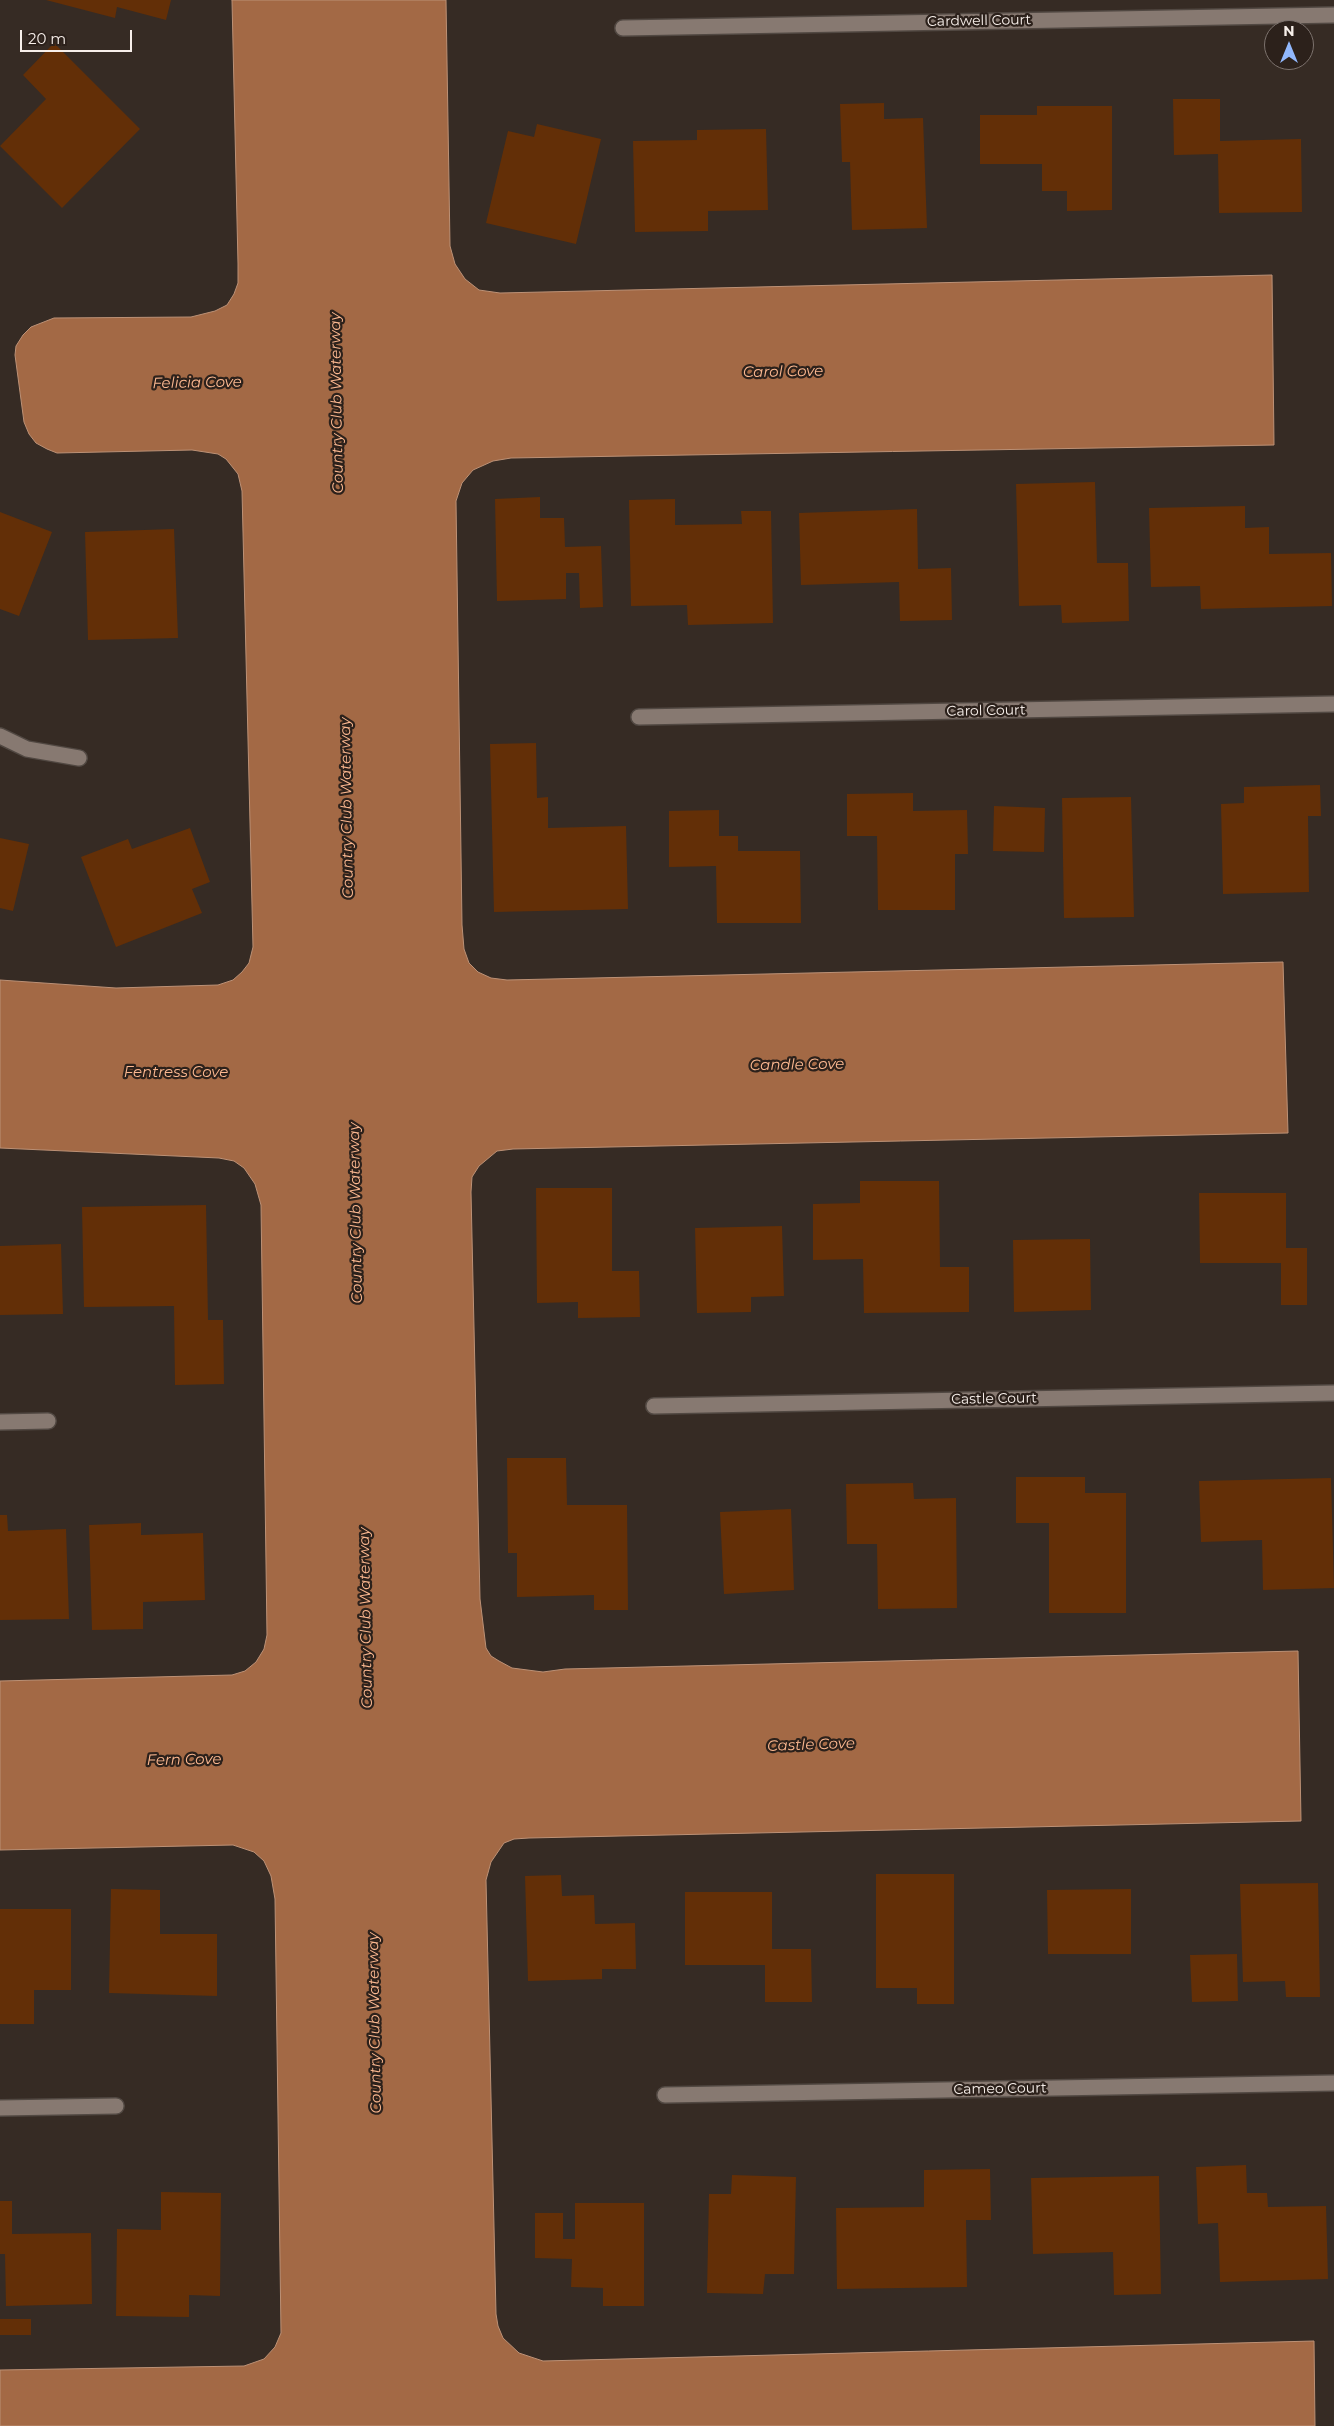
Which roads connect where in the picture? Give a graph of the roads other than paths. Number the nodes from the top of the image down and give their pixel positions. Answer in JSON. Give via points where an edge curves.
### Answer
{"nodes":[{"id":1,"x":1334,"y":15,"type":"edge"},
{"id":2,"x":623,"y":28,"type":"dead end"},
{"id":3,"x":1334,"y":704,"type":"edge"},
{"id":4,"x":639,"y":717,"type":"dead end"},
{"id":5,"x":0,"y":736,"type":"edge"},
{"id":6,"x":79,"y":758,"type":"dead end"},
{"id":7,"x":1334,"y":1392,"type":"edge"},
{"id":8,"x":654,"y":1406,"type":"dead end"},
{"id":9,"x":48,"y":1421,"type":"dead end"},
{"id":10,"x":0,"y":1422,"type":"edge"},
{"id":11,"x":1334,"y":2083,"type":"edge"},
{"id":12,"x":666,"y":2095,"type":"dead end"},
{"id":13,"x":116,"y":2106,"type":"dead end"},
{"id":14,"x":0,"y":2108,"type":"edge"}],
"edges":[{"from":1,"to":2,"type":"street","name":"Cardwell Court"},
{"from":3,"to":4,"type":"street","name":"Carol Court"},
{"from":5,"to":6,"type":"street","via":[[27,749]]},
{"from":7,"to":8,"type":"street","name":"Castle Court"},
{"from":9,"to":10,"type":"street"},
{"from":11,"to":12,"type":"street","name":"Cameo Court"},
{"from":13,"to":14,"type":"street"}]}
